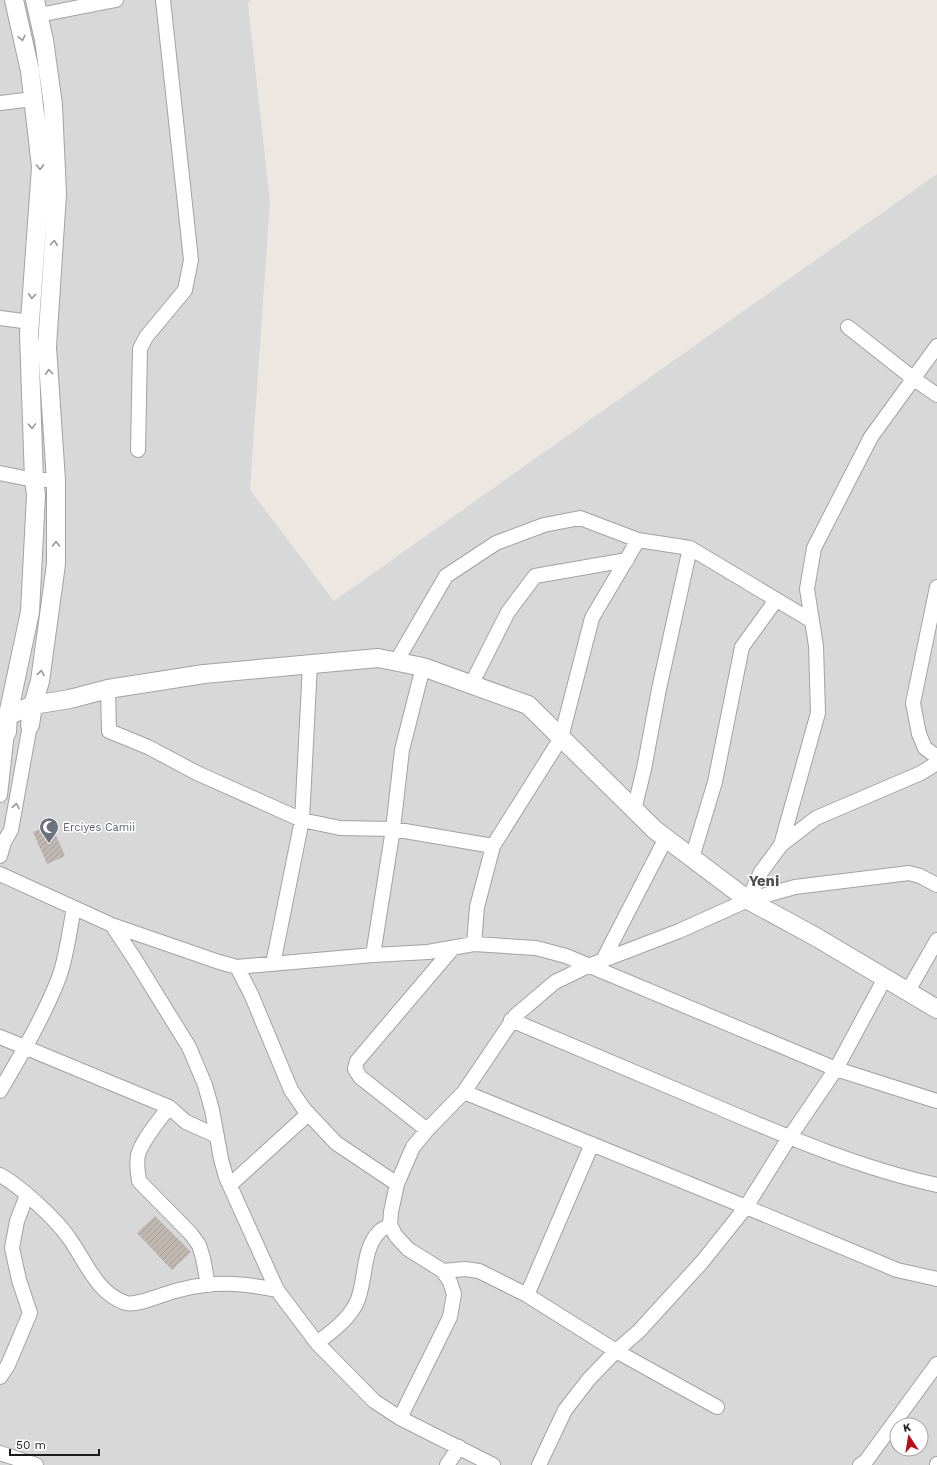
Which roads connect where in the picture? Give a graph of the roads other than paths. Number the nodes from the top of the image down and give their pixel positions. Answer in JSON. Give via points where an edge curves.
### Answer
{"nodes":[{"id":1,"x":14,"y":0,"type":"edge"},
{"id":2,"x":116,"y":0,"type":"edge"},
{"id":3,"x":163,"y":0,"type":"edge"},
{"id":4,"x":37,"y":7,"type":"edge"},
{"id":5,"x":33,"y":99,"type":"junction"},
{"id":6,"x":0,"y":103,"type":"edge"},
{"id":7,"x":0,"y":318,"type":"edge"},
{"id":8,"x":30,"y":322,"type":"junction"},
{"id":9,"x":848,"y":327,"type":"dead end"},
{"id":10,"x":937,"y":346,"type":"edge"},
{"id":11,"x":914,"y":379,"type":"junction"},
{"id":12,"x":937,"y":395,"type":"edge"},
{"id":13,"x":138,"y":450,"type":"dead end"},
{"id":14,"x":0,"y":473,"type":"edge"},
{"id":15,"x":34,"y":480,"type":"junction"},
{"id":16,"x":56,"y":480,"type":"junction"},
{"id":17,"x":638,"y":540,"type":"junction"},
{"id":18,"x":690,"y":548,"type":"junction"},
{"id":19,"x":627,"y":560,"type":"junction"},
{"id":20,"x":937,"y":587,"type":"edge"},
{"id":21,"x":776,"y":600,"type":"junction"},
{"id":22,"x":812,"y":621,"type":"junction"},
{"id":23,"x":396,"y":662,"type":"junction"},
{"id":24,"x":310,"y":664,"type":"junction"},
{"id":25,"x":423,"y":667,"type":"junction"},
{"id":26,"x":471,"y":685,"type":"junction"},
{"id":27,"x":108,"y":689,"type":"junction"},
{"id":28,"x":70,"y":699,"type":"junction"},
{"id":29,"x":33,"y":705,"type":"junction"},
{"id":30,"x":4,"y":725,"type":"edge"},
{"id":31,"x":30,"y":725,"type":"junction"},
{"id":32,"x":561,"y":738,"type":"junction"},
{"id":33,"x":937,"y":757,"type":"edge"},
{"id":34,"x":937,"y":763,"type":"edge"},
{"id":35,"x":0,"y":794,"type":"edge"},
{"id":36,"x":634,"y":810,"type":"junction"},
{"id":37,"x":302,"y":820,"type":"junction"},
{"id":38,"x":393,"y":829,"type":"junction"},
{"id":39,"x":666,"y":838,"type":"junction"},
{"id":40,"x":1,"y":843,"type":"edge"},
{"id":41,"x":782,"y":845,"type":"junction"},
{"id":42,"x":494,"y":846,"type":"junction"},
{"id":43,"x":692,"y":858,"type":"junction"},
{"id":44,"x":0,"y":874,"type":"edge"},
{"id":45,"x":937,"y":884,"type":"edge"},
{"id":46,"x":748,"y":900,"type":"junction"},
{"id":47,"x":74,"y":908,"type":"junction"},
{"id":48,"x":112,"y":925,"type":"junction"},
{"id":49,"x":937,"y":940,"type":"edge"},
{"id":50,"x":474,"y":944,"type":"junction"},
{"id":51,"x":453,"y":948,"type":"junction"},
{"id":52,"x":373,"y":955,"type":"junction"},
{"id":53,"x":603,"y":960,"type":"junction"},
{"id":54,"x":273,"y":964,"type":"junction"},
{"id":55,"x":588,"y":966,"type":"junction"},
{"id":56,"x":238,"y":967,"type":"junction"},
{"id":57,"x":885,"y":978,"type":"junction"},
{"id":58,"x":908,"y":991,"type":"junction"},
{"id":59,"x":937,"y":1009,"type":"edge"},
{"id":60,"x":512,"y":1020,"type":"junction"},
{"id":61,"x":0,"y":1037,"type":"edge"},
{"id":62,"x":26,"y":1047,"type":"junction"},
{"id":63,"x":836,"y":1069,"type":"junction"},
{"id":64,"x":0,"y":1091,"type":"edge"},
{"id":65,"x":464,"y":1092,"type":"junction"},
{"id":66,"x":937,"y":1100,"type":"edge"},
{"id":67,"x":169,"y":1107,"type":"junction"},
{"id":68,"x":308,"y":1114,"type":"junction"},
{"id":69,"x":427,"y":1130,"type":"junction"},
{"id":70,"x":216,"y":1136,"type":"junction"},
{"id":71,"x":789,"y":1138,"type":"junction"},
{"id":72,"x":592,"y":1144,"type":"junction"},
{"id":73,"x":0,"y":1175,"type":"edge"},
{"id":74,"x":397,"y":1184,"type":"junction"},
{"id":75,"x":230,"y":1185,"type":"junction"},
{"id":76,"x":937,"y":1185,"type":"edge"},
{"id":77,"x":27,"y":1195,"type":"junction"},
{"id":78,"x":746,"y":1207,"type":"junction"},
{"id":79,"x":390,"y":1225,"type":"junction"},
{"id":80,"x":443,"y":1271,"type":"junction"},
{"id":81,"x":937,"y":1279,"type":"edge"},
{"id":82,"x":208,"y":1285,"type":"junction"},
{"id":83,"x":277,"y":1290,"type":"junction"},
{"id":84,"x":527,"y":1295,"type":"junction"},
{"id":85,"x":317,"y":1343,"type":"junction"},
{"id":86,"x":616,"y":1351,"type":"junction"},
{"id":87,"x":937,"y":1364,"type":"edge"},
{"id":88,"x":0,"y":1377,"type":"edge"},
{"id":89,"x":717,"y":1407,"type":"dead end"},
{"id":90,"x":400,"y":1418,"type":"junction"},
{"id":91,"x":459,"y":1447,"type":"junction"},
{"id":92,"x":0,"y":1453,"type":"edge"},
{"id":93,"x":36,"y":1465,"type":"edge"},
{"id":94,"x":447,"y":1465,"type":"edge"},
{"id":95,"x":494,"y":1465,"type":"edge"},
{"id":96,"x":539,"y":1465,"type":"edge"},
{"id":97,"x":860,"y":1465,"type":"edge"}],
"edges":[{"from":1,"to":5,"type":"street","one_way":true,"via":[[30,71]]},
{"from":2,"to":4,"type":"street"},
{"from":3,"to":13,"type":"street","via":[[191,260],[185,290],[146,337],[140,349]]},
{"from":16,"to":4,"type":"street","one_way":true,"via":[[47,347],[57,194],[53,105]]},
{"from":5,"to":6,"type":"street"},
{"from":5,"to":8,"type":"street","one_way":true,"via":[[40,167]]},
{"from":7,"to":8,"type":"street"},
{"from":8,"to":15,"type":"street","one_way":true},
{"from":9,"to":11,"type":"street"},
{"from":10,"to":11,"type":"street"},
{"from":11,"to":12,"type":"street"},
{"from":11,"to":22,"type":"street","via":[[871,438],[814,548],[807,589]]},
{"from":14,"to":15,"type":"street"},
{"from":15,"to":16,"type":"street"},
{"from":15,"to":30,"type":"street","via":[[36,495],[30,612]]},
{"from":29,"to":16,"type":"street","one_way":true,"via":[[41,674],[56,564]]},
{"from":17,"to":18,"type":"street"},
{"from":17,"to":19,"type":"street"},
{"from":17,"to":23,"type":"street","via":[[580,518],[544,525],[496,543],[446,576]]},
{"from":18,"to":21,"type":"street"},
{"from":18,"to":36,"type":"street"},
{"from":19,"to":26,"type":"street","via":[[535,576],[508,612]]},
{"from":19,"to":32,"type":"street","via":[[592,618]]},
{"from":20,"to":33,"type":"street","via":[[913,703],[919,734],[925,748]]},
{"from":21,"to":22,"type":"street"},
{"from":21,"to":43,"type":"street","via":[[742,647],[715,782]]},
{"from":22,"to":41,"type":"street","via":[[816,646],[818,713]]},
{"from":23,"to":24,"type":"street","via":[[378,658]]},
{"from":23,"to":25,"type":"street"},
{"from":24,"to":27,"type":"street","via":[[204,674]]},
{"from":24,"to":37,"type":"street"},
{"from":25,"to":26,"type":"street"},
{"from":25,"to":38,"type":"street","via":[[402,750]]},
{"from":26,"to":32,"type":"street","via":[[528,705]]},
{"from":27,"to":28,"type":"street"},
{"from":27,"to":37,"type":"street","via":[[109,731]]},
{"from":28,"to":29,"type":"street"},
{"from":28,"to":31,"type":"street"},
{"from":29,"to":30,"type":"street"},
{"from":29,"to":31,"type":"street"},
{"from":30,"to":31,"type":"street"},
{"from":30,"to":35,"type":"street"},
{"from":40,"to":31,"type":"street","one_way":true,"via":[[11,830]]},
{"from":32,"to":36,"type":"street"},
{"from":32,"to":42,"type":"street"},
{"from":34,"to":41,"type":"street","via":[[921,773],[816,818]]},
{"from":36,"to":39,"type":"street"},
{"from":37,"to":38,"type":"street","via":[[340,828]]},
{"from":37,"to":54,"type":"street"},
{"from":38,"to":42,"type":"street"},
{"from":38,"to":52,"type":"street"},
{"from":39,"to":43,"type":"street"},
{"from":39,"to":53,"type":"street"},
{"from":41,"to":46,"type":"street","via":[[761,872]]},
{"from":42,"to":50,"type":"street","via":[[478,907]]},
{"from":43,"to":46,"type":"street"},
{"from":44,"to":47,"type":"street"},
{"from":45,"to":46,"type":"street","via":[[909,873],[795,887]]},
{"from":46,"to":53,"type":"street","via":[[679,931]]},
{"from":46,"to":57,"type":"street","via":[[816,936]]},
{"from":47,"to":48,"type":"street"},
{"from":47,"to":62,"type":"street","via":[[58,979]]},
{"from":48,"to":56,"type":"street"},
{"from":48,"to":70,"type":"street","via":[[188,1047],[206,1085]]},
{"from":49,"to":58,"type":"street"},
{"from":50,"to":51,"type":"street"},
{"from":50,"to":55,"type":"street","via":[[536,948],[566,956]]},
{"from":51,"to":52,"type":"street"},
{"from":51,"to":69,"type":"street","via":[[357,1061],[355,1069],[360,1077]]},
{"from":52,"to":54,"type":"street"},
{"from":53,"to":55,"type":"street"},
{"from":54,"to":56,"type":"street"},
{"from":55,"to":60,"type":"street","via":[[555,982]]},
{"from":55,"to":63,"type":"street"},
{"from":56,"to":68,"type":"street","via":[[291,1090]]},
{"from":57,"to":58,"type":"street"},
{"from":57,"to":63,"type":"street"},
{"from":58,"to":59,"type":"street"},
{"from":60,"to":65,"type":"street"},
{"from":60,"to":71,"type":"street"},
{"from":61,"to":62,"type":"street"},
{"from":62,"to":64,"type":"street"},
{"from":62,"to":67,"type":"street"},
{"from":63,"to":66,"type":"street"},
{"from":63,"to":71,"type":"street"},
{"from":65,"to":69,"type":"street"},
{"from":65,"to":72,"type":"street"},
{"from":67,"to":70,"type":"street","via":[[186,1122]]},
{"from":67,"to":82,"type":"street","via":[[150,1132],[138,1155],[139,1180],[199,1245]]},
{"from":68,"to":74,"type":"street","via":[[336,1143]]},
{"from":68,"to":75,"type":"street"},
{"from":69,"to":74,"type":"street","via":[[413,1147]]},
{"from":70,"to":75,"type":"street"},
{"from":71,"to":76,"type":"street","via":[[867,1166]]},
{"from":71,"to":78,"type":"street"},
{"from":72,"to":78,"type":"street"},
{"from":72,"to":84,"type":"street"},
{"from":73,"to":77,"type":"street"},
{"from":74,"to":79,"type":"street"},
{"from":75,"to":83,"type":"street"},
{"from":77,"to":82,"type":"street","via":[[68,1237],[105,1291],[120,1300],[127,1303],[144,1301],[175,1291]]},
{"from":77,"to":88,"type":"street","via":[[17,1221],[12,1248],[30,1313],[8,1365]]},
{"from":78,"to":81,"type":"street","via":[[897,1270]]},
{"from":78,"to":86,"type":"street","via":[[702,1262],[639,1331]]},
{"from":79,"to":80,"type":"street","via":[[396,1236],[408,1248]]},
{"from":79,"to":85,"type":"street","via":[[379,1232],[371,1244],[361,1291],[355,1305],[340,1325]]},
{"from":80,"to":84,"type":"street","via":[[479,1271]]},
{"from":80,"to":90,"type":"street","via":[[454,1294],[450,1317]]},
{"from":82,"to":83,"type":"street","via":[[245,1284]]},
{"from":83,"to":85,"type":"street"},
{"from":84,"to":86,"type":"street"},
{"from":85,"to":90,"type":"street","via":[[374,1401]]},
{"from":86,"to":89,"type":"street"},
{"from":86,"to":96,"type":"street","via":[[589,1379],[565,1410]]},
{"from":87,"to":97,"type":"street","via":[[866,1461]]},
{"from":90,"to":91,"type":"street"},
{"from":91,"to":94,"type":"street"},
{"from":91,"to":95,"type":"street"},
{"from":92,"to":93,"type":"street"}]}
